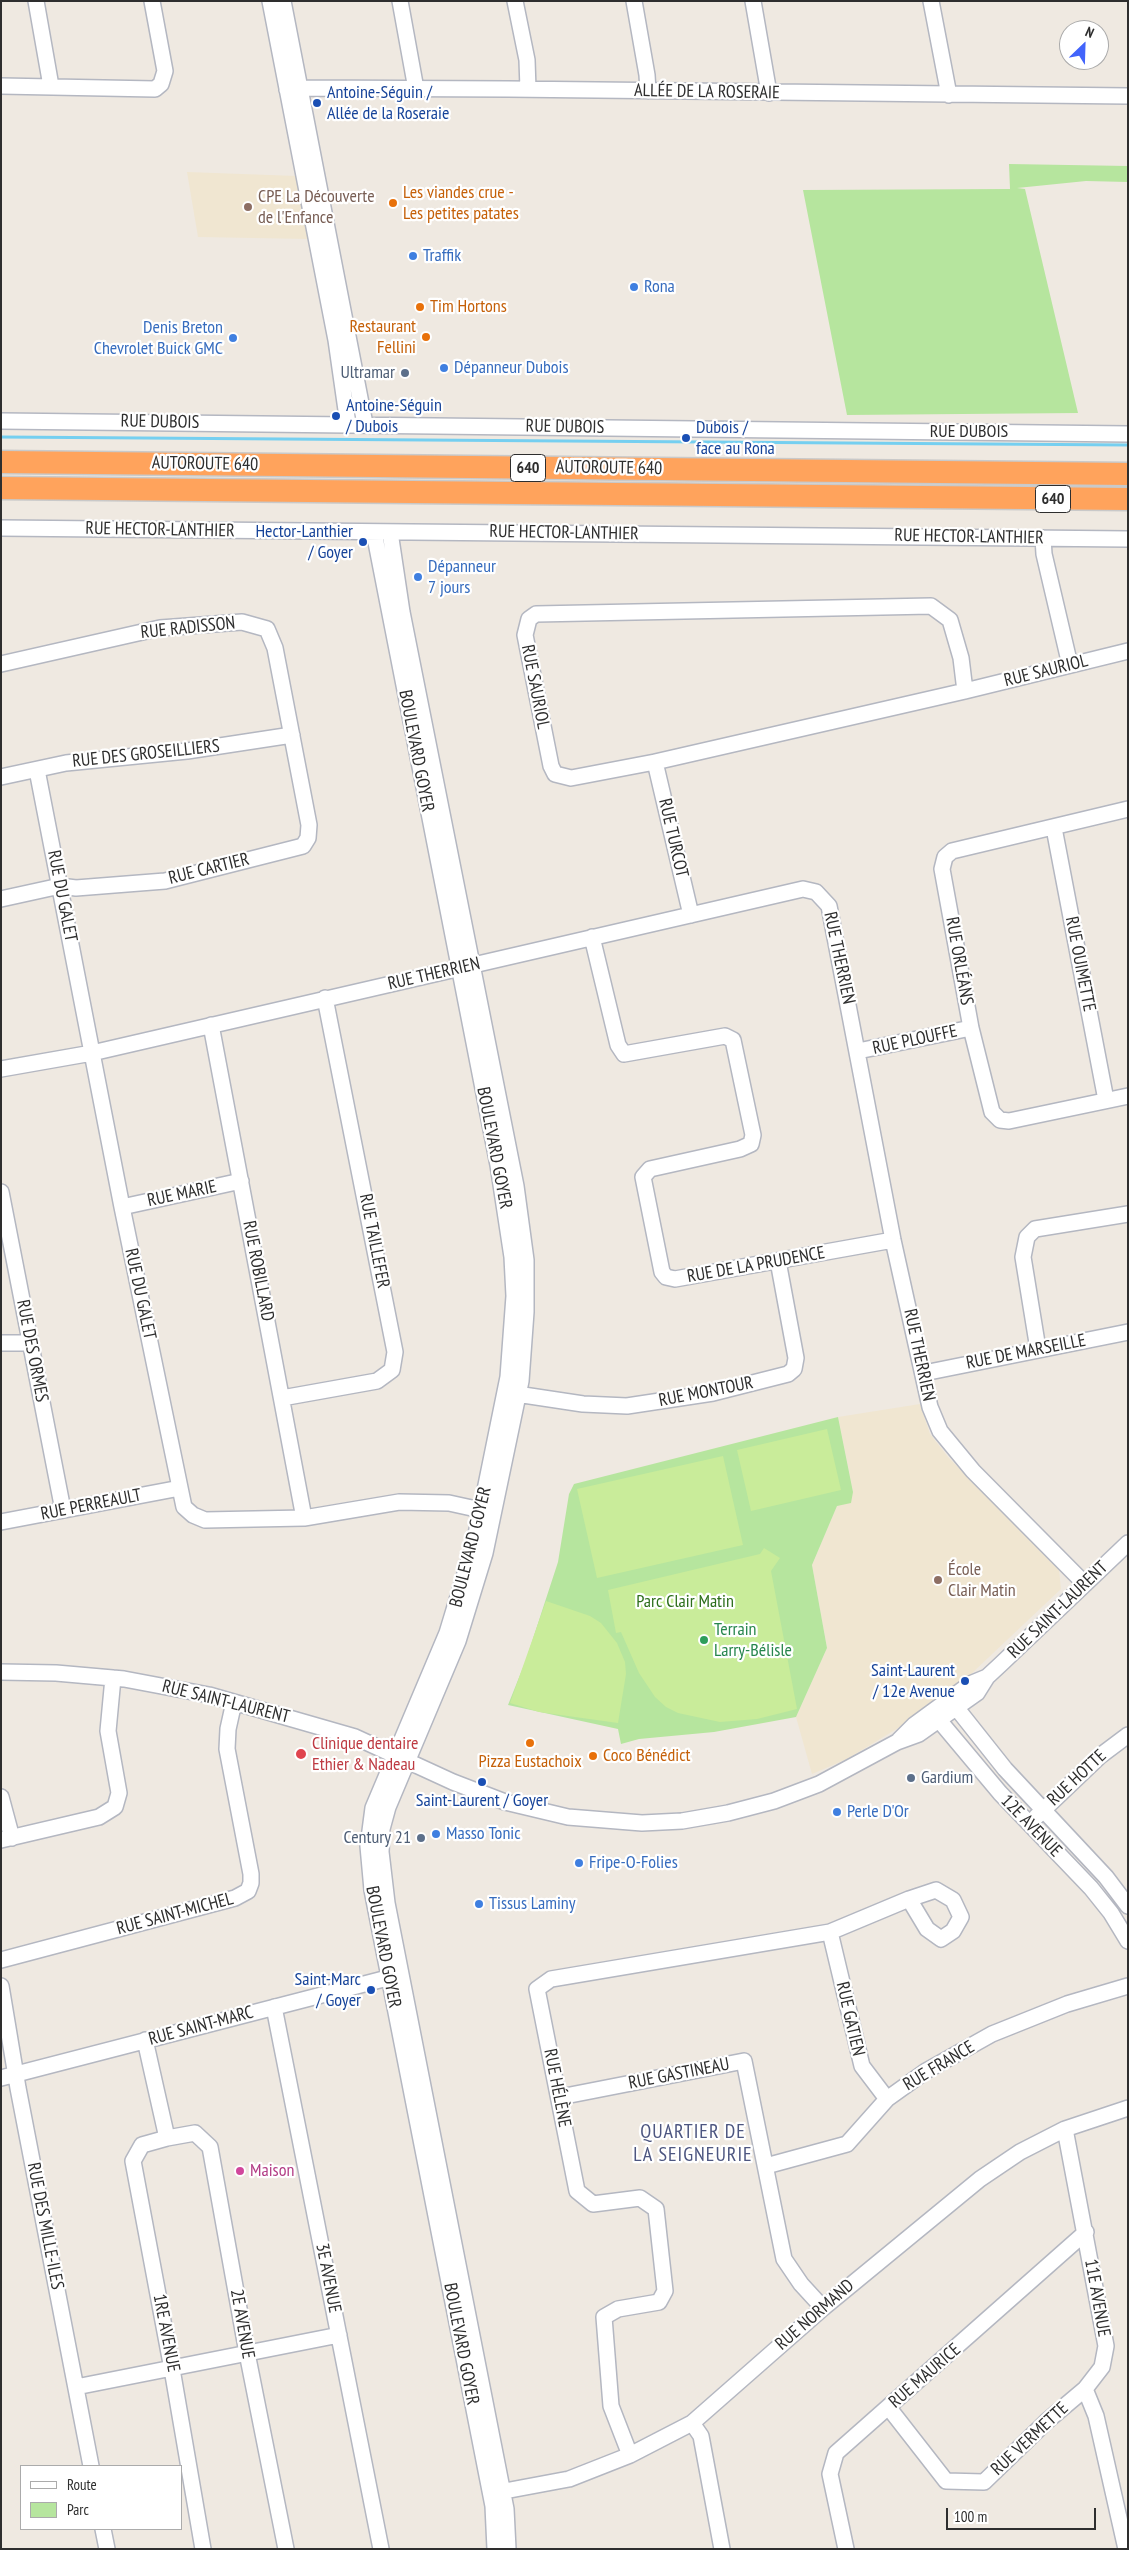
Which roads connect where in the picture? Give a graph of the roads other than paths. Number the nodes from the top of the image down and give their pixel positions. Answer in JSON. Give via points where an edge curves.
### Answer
{"nodes":[{"id":1,"x":36,"y":1,"type":"edge"},
{"id":2,"x":152,"y":1,"type":"edge"},
{"id":3,"x":270,"y":1,"type":"edge"},
{"id":4,"x":284,"y":1,"type":"edge"},
{"id":5,"x":400,"y":1,"type":"edge"},
{"id":6,"x":515,"y":1,"type":"edge"},
{"id":7,"x":634,"y":1,"type":"edge"},
{"id":8,"x":753,"y":1,"type":"edge"},
{"id":9,"x":931,"y":1,"type":"edge"},
{"id":10,"x":1,"y":86,"type":"edge"},
{"id":11,"x":51,"y":86,"type":"junction"},
{"id":12,"x":294,"y":89,"type":"junction"},
{"id":13,"x":416,"y":89,"type":"junction"},
{"id":14,"x":528,"y":89,"type":"junction"},
{"id":15,"x":648,"y":91,"type":"junction"},
{"id":16,"x":769,"y":93,"type":"junction"},
{"id":17,"x":948,"y":95,"type":"junction"},
{"id":18,"x":1128,"y":96,"type":"edge"},
{"id":19,"x":333,"y":293,"type":"junction"},
{"id":20,"x":1,"y":421,"type":"edge"},
{"id":21,"x":348,"y":424,"type":"junction"},
{"id":22,"x":365,"y":424,"type":"junction"},
{"id":23,"x":1128,"y":434,"type":"edge"},
{"id":24,"x":1,"y":462,"type":"edge"},
{"id":25,"x":1128,"y":474,"type":"edge"},
{"id":26,"x":1,"y":488,"type":"edge"},
{"id":27,"x":1128,"y":500,"type":"edge"},
{"id":28,"x":1,"y":528,"type":"edge"},
{"id":29,"x":374,"y":532,"type":"junction"},
{"id":30,"x":390,"y":532,"type":"junction"},
{"id":31,"x":1043,"y":538,"type":"junction"},
{"id":32,"x":1128,"y":539,"type":"edge"},
{"id":33,"x":1128,"y":651,"type":"edge"},
{"id":34,"x":1,"y":664,"type":"edge"},
{"id":35,"x":1070,"y":665,"type":"junction"},
{"id":36,"x":965,"y":691,"type":"junction"},
{"id":37,"x":292,"y":735,"type":"junction"},
{"id":38,"x":655,"y":762,"type":"junction"},
{"id":39,"x":37,"y":770,"type":"junction"},
{"id":40,"x":1,"y":778,"type":"edge"},
{"id":41,"x":1128,"y":809,"type":"edge"},
{"id":42,"x":1054,"y":828,"type":"junction"},
{"id":43,"x":60,"y":886,"type":"junction"},
{"id":44,"x":1,"y":899,"type":"edge"},
{"id":45,"x":691,"y":915,"type":"junction"},
{"id":46,"x":592,"y":937,"type":"junction"},
{"id":47,"x":466,"y":966,"type":"junction"},
{"id":48,"x":326,"y":998,"type":"junction"},
{"id":49,"x":211,"y":1025,"type":"junction"},
{"id":50,"x":971,"y":1028,"type":"junction"},
{"id":51,"x":858,"y":1052,"type":"junction"},
{"id":52,"x":92,"y":1053,"type":"junction"},
{"id":53,"x":1,"y":1069,"type":"edge"},
{"id":54,"x":1128,"y":1096,"type":"edge"},
{"id":55,"x":1106,"y":1100,"type":"junction"},
{"id":56,"x":241,"y":1181,"type":"junction"},
{"id":57,"x":1,"y":1192,"type":"edge"},
{"id":58,"x":122,"y":1207,"type":"junction"},
{"id":59,"x":1128,"y":1214,"type":"edge"},
{"id":60,"x":4,"y":1226,"type":"edge"},
{"id":61,"x":893,"y":1240,"type":"junction"},
{"id":62,"x":778,"y":1261,"type":"junction"},
{"id":63,"x":1128,"y":1332,"type":"edge"},
{"id":64,"x":1,"y":1344,"type":"edge"},
{"id":65,"x":31,"y":1344,"type":"junction"},
{"id":66,"x":1038,"y":1349,"type":"junction"},
{"id":67,"x":924,"y":1373,"type":"junction"},
{"id":68,"x":512,"y":1393,"type":"junction"},
{"id":69,"x":282,"y":1398,"type":"junction"},
{"id":70,"x":180,"y":1488,"type":"junction"},
{"id":71,"x":63,"y":1510,"type":"junction"},
{"id":72,"x":488,"y":1512,"type":"junction"},
{"id":73,"x":304,"y":1518,"type":"junction"},
{"id":74,"x":1,"y":1522,"type":"edge"},
{"id":75,"x":1128,"y":1543,"type":"edge"},
{"id":76,"x":1085,"y":1584,"type":"junction"},
{"id":77,"x":1,"y":1672,"type":"edge"},
{"id":78,"x":113,"y":1678,"type":"junction"},
{"id":79,"x":234,"y":1702,"type":"junction"},
{"id":80,"x":953,"y":1704,"type":"junction"},
{"id":81,"x":936,"y":1716,"type":"junction"},
{"id":82,"x":1128,"y":1735,"type":"edge"},
{"id":83,"x":401,"y":1757,"type":"junction"},
{"id":84,"x":1,"y":1797,"type":"edge"},
{"id":85,"x":1042,"y":1811,"type":"junction"},
{"id":86,"x":1029,"y":1824,"type":"junction"},
{"id":87,"x":7,"y":1839,"type":"edge"},
{"id":88,"x":909,"y":1899,"type":"dead end"},
{"id":89,"x":1128,"y":1906,"type":"edge"},
{"id":90,"x":830,"y":1932,"type":"junction"},
{"id":91,"x":1128,"y":1940,"type":"edge"},
{"id":92,"x":1,"y":1960,"type":"edge"},
{"id":93,"x":395,"y":1976,"type":"junction"},
{"id":94,"x":1,"y":1986,"type":"edge"},
{"id":95,"x":1128,"y":1986,"type":"edge"},
{"id":96,"x":274,"y":2007,"type":"junction"},
{"id":97,"x":144,"y":2040,"type":"junction"},
{"id":98,"x":16,"y":2074,"type":"junction"},
{"id":99,"x":1,"y":2078,"type":"edge"},
{"id":100,"x":560,"y":2097,"type":"junction"},
{"id":101,"x":887,"y":2099,"type":"junction"},
{"id":102,"x":1128,"y":2108,"type":"edge"},
{"id":103,"x":1065,"y":2129,"type":"junction"},
{"id":104,"x":167,"y":2138,"type":"junction"},
{"id":105,"x":766,"y":2166,"type":"junction"},
{"id":106,"x":1086,"y":2232,"type":"junction"},
{"id":107,"x":823,"y":2308,"type":"junction"},
{"id":108,"x":339,"y":2335,"type":"junction"},
{"id":109,"x":247,"y":2353,"type":"junction"},
{"id":110,"x":172,"y":2369,"type":"junction"},
{"id":111,"x":76,"y":2387,"type":"junction"},
{"id":112,"x":1085,"y":2389,"type":"junction"},
{"id":113,"x":889,"y":2408,"type":"junction"},
{"id":114,"x":692,"y":2423,"type":"junction"},
{"id":115,"x":630,"y":2455,"type":"junction"},
{"id":116,"x":91,"y":2465,"type":"edge"},
{"id":117,"x":497,"y":2493,"type":"junction"},
{"id":118,"x":103,"y":2530,"type":"edge"},
{"id":119,"x":107,"y":2549,"type":"edge"},
{"id":120,"x":202,"y":2549,"type":"edge"},
{"id":121,"x":286,"y":2549,"type":"edge"},
{"id":122,"x":381,"y":2549,"type":"edge"},
{"id":123,"x":494,"y":2549,"type":"edge"},
{"id":124,"x":508,"y":2549,"type":"edge"},
{"id":125,"x":722,"y":2549,"type":"edge"},
{"id":126,"x":846,"y":2549,"type":"edge"},
{"id":127,"x":1126,"y":2549,"type":"edge"}],
"edges":[{"from":1,"to":11,"type":"street"},
{"from":2,"to":11,"type":"street","via":[[165,71],[161,84],[153,89]]},
{"from":3,"to":12,"type":"street"},
{"from":4,"to":12,"type":"street"},
{"from":5,"to":13,"type":"street"},
{"from":6,"to":14,"type":"street","via":[[527,60]]},
{"from":7,"to":15,"type":"street"},
{"from":8,"to":16,"type":"street"},
{"from":9,"to":17,"type":"street"},
{"from":10,"to":11,"type":"street"},
{"from":12,"to":13,"type":"street","name":"ALLÉE DE LA ROSERAIE"},
{"from":12,"to":19,"type":"street"},
{"from":13,"to":14,"type":"street","name":"ALLÉE DE LA ROSERAIE"},
{"from":14,"to":15,"type":"street","name":"ALLÉE DE LA ROSERAIE"},
{"from":15,"to":16,"type":"street","name":"ALLÉE DE LA ROSERAIE"},
{"from":16,"to":17,"type":"street","name":"ALLÉE DE LA ROSERAIE"},
{"from":17,"to":18,"type":"street","name":"ALLÉE DE LA ROSERAIE"},
{"from":19,"to":21,"type":"street"},
{"from":19,"to":22,"type":"street"},
{"from":20,"to":21,"type":"street","name":"RUE DUBOIS"},
{"from":21,"to":22,"type":"street","name":"RUE DUBOIS"},
{"from":22,"to":23,"type":"street","name":"RUE DUBOIS"},
{"from":24,"to":25,"type":"highway","name":"AUTOROUTE 640","number":"640"},
{"from":26,"to":27,"type":"highway","name":"AUTOROUTE 640","number":"640"},
{"from":28,"to":29,"type":"street","name":"RUE HECTOR-LANTHIER"},
{"from":29,"to":30,"type":"street","name":"RUE HECTOR-LANTHIER"},
{"from":29,"to":47,"type":"street","name":"BOULEVARD GOYER"},
{"from":30,"to":31,"type":"street","name":"RUE HECTOR-LANTHIER"},
{"from":30,"to":47,"type":"street","name":"BOULEVARD GOYER"},
{"from":31,"to":32,"type":"street","name":"RUE HECTOR-LANTHIER"},
{"from":31,"to":35,"type":"street"},
{"from":33,"to":35,"type":"street","name":"RUE SAURIOL"},
{"from":34,"to":37,"type":"street","name":"RUE RADISSON","via":[[160,628],[242,622],[267,629],[275,648]]},
{"from":35,"to":36,"type":"street","name":"RUE SAURIOL"},
{"from":36,"to":38,"type":"street","name":"RUE SAURIOL"},
{"from":36,"to":38,"type":"street","name":"RUE SAURIOL","via":[[961,658],[950,620],[932,606],[536,614],[529,619],[525,635],[550,766],[555,774],[571,778]]},
{"from":37,"to":39,"type":"street","name":"RUE DES GROSEILLIERS","via":[[187,752],[66,763]]},
{"from":37,"to":43,"type":"street","name":"RUE CARTIER","via":[[308,825],[308,838],[303,846],[165,881],[76,888]]},
{"from":38,"to":45,"type":"street","name":"RUE TURCOT"},
{"from":39,"to":40,"type":"street","name":"RUE DES GROSEILLIERS"},
{"from":39,"to":43,"type":"street","name":"RUE DU GALET"},
{"from":41,"to":42,"type":"street","name":"RUE ORLÉANS"},
{"from":42,"to":50,"type":"street","name":"RUE ORLÉANS","via":[[952,850],[944,857],[942,869]]},
{"from":42,"to":55,"type":"street","name":"RUE OUIMETTE"},
{"from":43,"to":44,"type":"street","name":"RUE CARTIER"},
{"from":43,"to":52,"type":"street","name":"RUE DU GALET"},
{"from":45,"to":46,"type":"street","name":"RUE THERRIEN"},
{"from":45,"to":51,"type":"street","name":"RUE THERRIEN","via":[[803,889],[816,892],[829,906]]},
{"from":46,"to":47,"type":"street","name":"RUE THERRIEN"},
{"from":46,"to":62,"type":"street","name":"RUE DE LA PRUDENCE","via":[[618,1045],[624,1054],[725,1036],[733,1040],[753,1135],[751,1144],[740,1149],[650,1169],[643,1177],[662,1272],[666,1277],[675,1279]]},
{"from":47,"to":48,"type":"street","name":"RUE THERRIEN"},
{"from":47,"to":68,"type":"street","name":"BOULEVARD GOYER","via":[[510,1238],[514,1296]]},
{"from":48,"to":49,"type":"street","name":"RUE THERRIEN"},
{"from":48,"to":69,"type":"street","name":"RUE TAILLEFER","via":[[396,1352],[392,1370],[377,1381]]},
{"from":49,"to":52,"type":"street","name":"RUE THERRIEN"},
{"from":49,"to":56,"type":"street","name":"RUE ROBILLARD"},
{"from":50,"to":51,"type":"street","name":"RUE PLOUFFE"},
{"from":50,"to":55,"type":"street","name":"RUE ORLÉANS","via":[[992,1112],[1000,1120],[1009,1121]]},
{"from":51,"to":61,"type":"street","name":"RUE THERRIEN"},
{"from":52,"to":53,"type":"street"},
{"from":52,"to":58,"type":"street","name":"RUE DU GALET"},
{"from":54,"to":55,"type":"street","name":"RUE ORLÉANS"},
{"from":56,"to":58,"type":"street","name":"RUE MARIE"},
{"from":56,"to":69,"type":"street","name":"RUE ROBILLARD"},
{"from":57,"to":60,"type":"street","name":"RUE DES ORMES"},
{"from":58,"to":70,"type":"street","name":"RUE DU GALET"},
{"from":59,"to":66,"type":"street","via":[[1035,1229],[1027,1237],[1023,1256]]},
{"from":60,"to":65,"type":"street","name":"RUE DES ORMES"},
{"from":61,"to":62,"type":"street","name":"RUE DE LA PRUDENCE"},
{"from":61,"to":67,"type":"street","name":"RUE THERRIEN"},
{"from":62,"to":68,"type":"street","name":"RUE MONTOUR","via":[[796,1358],[794,1369],[788,1374],[714,1393],[627,1406],[582,1404]]},
{"from":63,"to":66,"type":"street","name":"RUE DE MARSEILLE"},
{"from":64,"to":65,"type":"street"},
{"from":65,"to":71,"type":"street","name":"RUE DES ORMES"},
{"from":66,"to":67,"type":"street","name":"RUE DE MARSEILLE"},
{"from":67,"to":76,"type":"street","name":"RUE THERRIEN","via":[[930,1407],[940,1432],[973,1471]]},
{"from":68,"to":72,"type":"street","name":"BOULEVARD GOYER"},
{"from":69,"to":73,"type":"street","name":"RUE ROBILLARD"},
{"from":70,"to":71,"type":"street","name":"RUE PERREAULT"},
{"from":70,"to":73,"type":"street","name":"RUE DU GALET","via":[[184,1507],[205,1520]]},
{"from":71,"to":74,"type":"street","name":"RUE PERREAULT"},
{"from":72,"to":73,"type":"street","name":"RUE DU GALET","via":[[449,1503],[399,1502]]},
{"from":72,"to":83,"type":"street","name":"BOULEVARD GOYER","via":[[482,1568],[466,1622]]},
{"from":75,"to":76,"type":"street","name":"RUE SAINT-LAURENT"},
{"from":76,"to":80,"type":"street","name":"RUE SAINT-LAURENT","via":[[987,1677],[970,1684]]},
{"from":77,"to":78,"type":"street","name":"RUE SAINT-LAURENT"},
{"from":78,"to":79,"type":"street","name":"RUE SAINT-LAURENT"},
{"from":78,"to":87,"type":"street","via":[[108,1731],[119,1793],[115,1806],[99,1817]]},
{"from":79,"to":83,"type":"street","name":"RUE SAINT-LAURENT","via":[[343,1733]]},
{"from":79,"to":92,"type":"street","name":"RUE SAINT-MICHEL","via":[[227,1749],[251,1874],[252,1884],[248,1891],[236,1898]]},
{"from":80,"to":81,"type":"street","name":"RUE SAINT-LAURENT"},
{"from":80,"to":85,"type":"street","name":"12E AVENUE"},
{"from":81,"to":83,"type":"street","name":"RUE SAINT-LAURENT","via":[[914,1725],[896,1742],[846,1771],[790,1796],[728,1813],[666,1822],[601,1822],[543,1812],[478,1793]]},
{"from":81,"to":86,"type":"street","name":"12E AVENUE","via":[[988,1781]]},
{"from":82,"to":85,"type":"street","name":"RUE HOTTE","via":[[1100,1756]]},
{"from":83,"to":93,"type":"street","name":"BOULEVARD GOYER","via":[[384,1818],[381,1846]]},
{"from":84,"to":87,"type":"street"},
{"from":85,"to":86,"type":"street","name":"RUE HOTTE"},
{"from":85,"to":89,"type":"street","name":"12E AVENUE","via":[[1106,1877]]},
{"from":86,"to":91,"type":"street","name":"12E AVENUE","via":[[1091,1888]]},
{"from":88,"to":90,"type":"street","name":"RUE HÉLÈNE"},
{"from":90,"to":100,"type":"street","name":"RUE HÉLÈNE","via":[[551,1979],[537,1989]]},
{"from":90,"to":101,"type":"street","name":"RUE GATIEN","via":[[862,2066]]},
{"from":93,"to":96,"type":"street","name":"RUE SAINT-MARC"},
{"from":93,"to":117,"type":"street","name":"BOULEVARD GOYER"},
{"from":94,"to":98,"type":"street","name":"RUE DES MILLE-ILES"},
{"from":95,"to":101,"type":"street","name":"RUE FRANCE","via":[[1067,2004],[992,2034],[926,2071]]},
{"from":96,"to":97,"type":"street","name":"RUE SAINT-MARC"},
{"from":96,"to":108,"type":"street","name":"3E AVENUE"},
{"from":97,"to":98,"type":"street","name":"RUE SAINT-MARC"},
{"from":97,"to":104,"type":"street"},
{"from":98,"to":99,"type":"street","name":"RUE SAINT-MARC"},
{"from":98,"to":111,"type":"street","name":"RUE DES MILLE-ILES"},
{"from":100,"to":105,"type":"street","name":"RUE GASTINEAU","via":[[744,2061]]},
{"from":100,"to":115,"type":"street","name":"RUE HÉLÈNE","via":[[577,2191],[593,2204],[640,2198],[656,2209],[665,2291],[659,2302],[618,2309],[604,2317],[611,2406]]},
{"from":101,"to":105,"type":"street","name":"RUE FRANCE","via":[[847,2144]]},
{"from":102,"to":103,"type":"street","name":"RUE NORMAND"},
{"from":103,"to":106,"type":"street","name":"11E AVENUE"},
{"from":103,"to":107,"type":"street","name":"RUE NORMAND","via":[[1020,2152],[980,2178]]},
{"from":104,"to":109,"type":"street","name":"2E AVENUE","via":[[196,2133],[210,2147]]},
{"from":104,"to":110,"type":"street","name":"1RE AVENUE","via":[[142,2145],[133,2161]]},
{"from":105,"to":107,"type":"street","name":"RUE GASTINEAU","via":[[784,2259]]},
{"from":106,"to":112,"type":"street","name":"11E AVENUE","via":[[1106,2346],[1102,2367]]},
{"from":106,"to":113,"type":"street","name":"RUE MAURICE"},
{"from":107,"to":114,"type":"street","name":"RUE NORMAND"},
{"from":108,"to":109,"type":"street"},
{"from":108,"to":122,"type":"street","name":"3E AVENUE"},
{"from":109,"to":110,"type":"street"},
{"from":109,"to":121,"type":"street","name":"2E AVENUE"},
{"from":110,"to":111,"type":"street"},
{"from":110,"to":120,"type":"street","name":"1RE AVENUE"},
{"from":111,"to":116,"type":"street","name":"RUE DES MILLE-ILES"},
{"from":112,"to":113,"type":"street","name":"RUE VERMETTE","via":[[1046,2421],[984,2482],[946,2482]]},
{"from":112,"to":127,"type":"street","via":[[1096,2416]]},
{"from":113,"to":126,"type":"street","name":"RUE MAURICE","via":[[836,2453],[830,2474]]},
{"from":114,"to":115,"type":"street","name":"RUE NORMAND"},
{"from":114,"to":125,"type":"street","via":[[701,2436]]},
{"from":115,"to":117,"type":"street","name":"RUE NORMAND","via":[[569,2479]]},
{"from":117,"to":123,"type":"street","name":"BOULEVARD GOYER"},
{"from":117,"to":124,"type":"street","name":"BOULEVARD GOYER","via":[[508,2521]]},
{"from":118,"to":119,"type":"street"}]}
